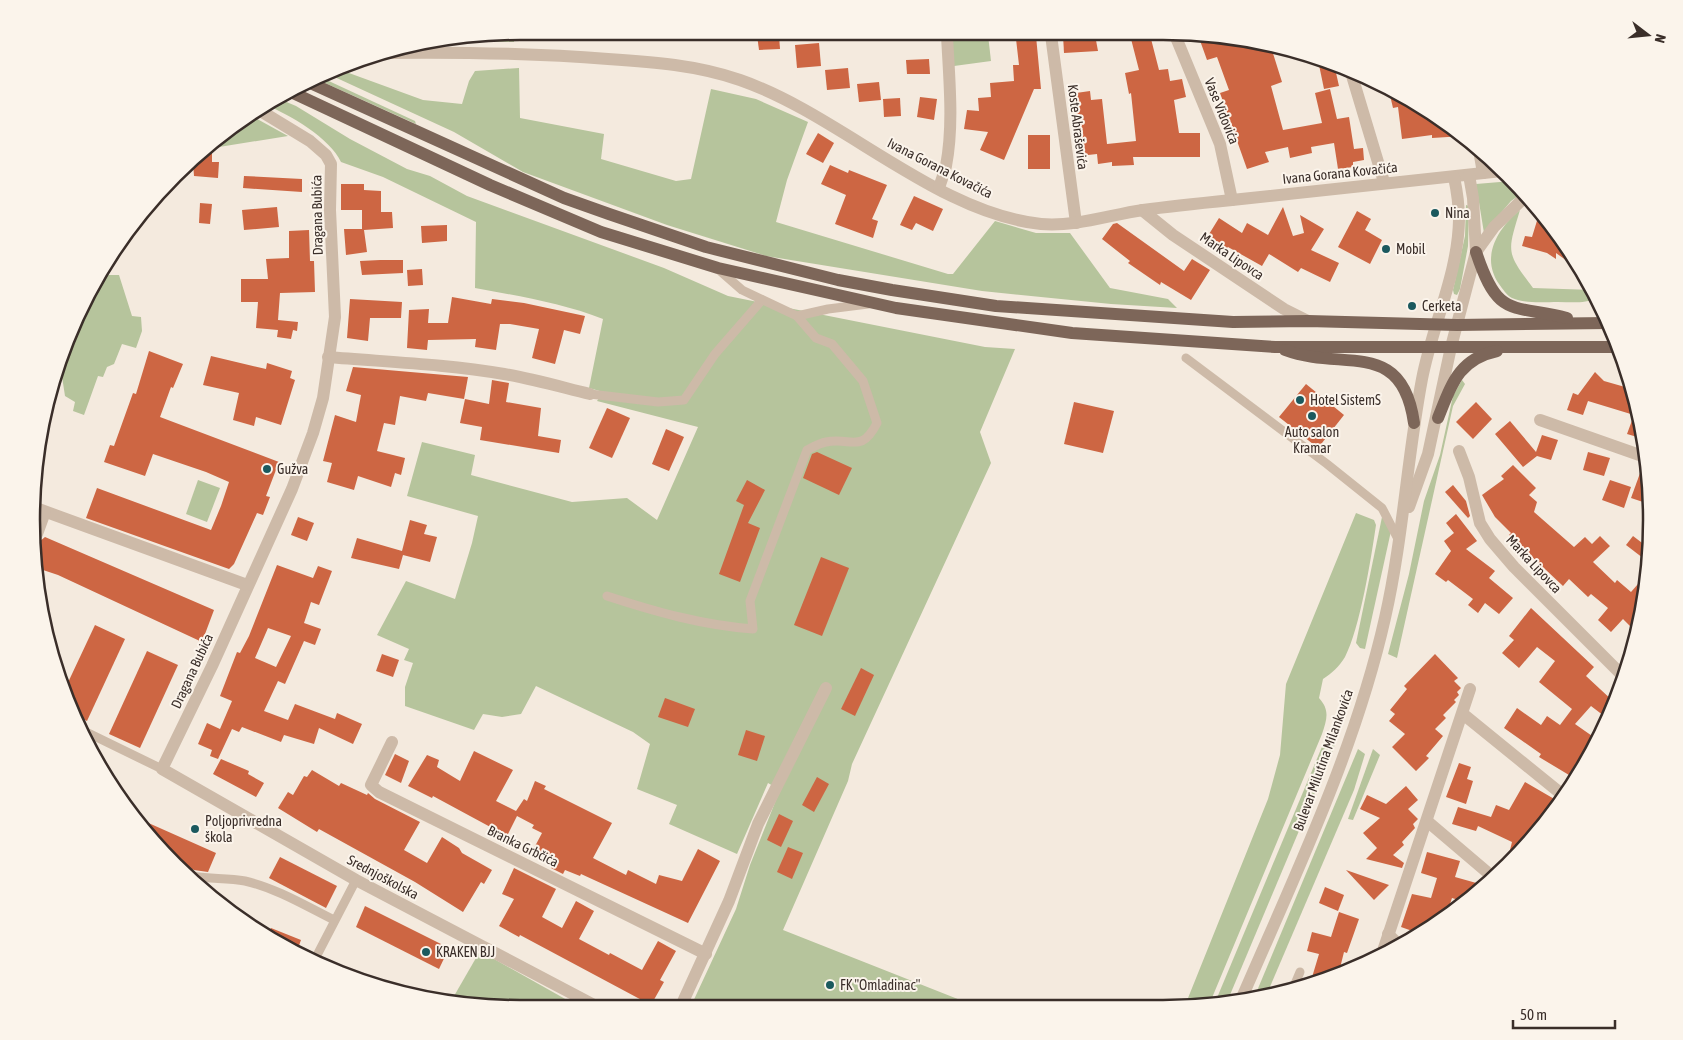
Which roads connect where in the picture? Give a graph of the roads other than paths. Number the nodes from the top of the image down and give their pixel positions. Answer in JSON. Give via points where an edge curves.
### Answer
{"nodes":[{"id":1,"x":947,"y":40,"type":"edge"},
{"id":2,"x":1052,"y":40,"type":"edge"},
{"id":3,"x":1177,"y":40,"type":"edge"},
{"id":4,"x":410,"y":53,"type":"edge"},
{"id":5,"x":1353,"y":80,"type":"edge"},
{"id":6,"x":317,"y":86,"type":"edge"},
{"id":7,"x":298,"y":95,"type":"edge"},
{"id":8,"x":296,"y":96,"type":"edge"},
{"id":9,"x":308,"y":99,"type":"junction"},
{"id":10,"x":265,"y":113,"type":"edge"},
{"id":11,"x":1481,"y":161,"type":"edge"},
{"id":12,"x":1493,"y":172,"type":"edge"},
{"id":13,"x":1483,"y":173,"type":"junction"},
{"id":14,"x":1469,"y":175,"type":"junction"},
{"id":15,"x":1454,"y":177,"type":"junction"},
{"id":16,"x":1384,"y":182,"type":"junction"},
{"id":17,"x":939,"y":188,"type":"junction"},
{"id":18,"x":1232,"y":200,"type":"junction"},
{"id":19,"x":1521,"y":201,"type":"edge"},
{"id":20,"x":1142,"y":210,"type":"junction"},
{"id":21,"x":1076,"y":223,"type":"junction"},
{"id":22,"x":1476,"y":252,"type":"junction"},
{"id":23,"x":718,"y":268,"type":"junction"},
{"id":24,"x":762,"y":300,"type":"junction"},
{"id":25,"x":876,"y":304,"type":"junction"},
{"id":26,"x":797,"y":316,"type":"junction"},
{"id":27,"x":1308,"y":321,"type":"junction"},
{"id":28,"x":1587,"y":323,"type":"junction"},
{"id":29,"x":1600,"y":323,"type":"edge"},
{"id":30,"x":1437,"y":324,"type":"junction"},
{"id":31,"x":1457,"y":325,"type":"junction"},
{"id":32,"x":1275,"y":347,"type":"junction"},
{"id":33,"x":1430,"y":347,"type":"junction"},
{"id":34,"x":1451,"y":347,"type":"junction"},
{"id":35,"x":1610,"y":347,"type":"edge"},
{"id":36,"x":1512,"y":348,"type":"junction"},
{"id":37,"x":328,"y":357,"type":"junction"},
{"id":38,"x":1186,"y":358,"type":"dead end"},
{"id":39,"x":590,"y":394,"type":"joint"},
{"id":40,"x":1438,"y":418,"type":"junction"},
{"id":41,"x":1540,"y":420,"type":"dead end"},
{"id":42,"x":1414,"y":423,"type":"junction"},
{"id":43,"x":1459,"y":451,"type":"dead end"},
{"id":44,"x":1639,"y":455,"type":"edge"},
{"id":45,"x":40,"y":510,"type":"edge"},
{"id":46,"x":1403,"y":520,"type":"junction"},
{"id":47,"x":1398,"y":541,"type":"junction"},
{"id":48,"x":247,"y":585,"type":"junction"},
{"id":49,"x":607,"y":596,"type":"dead end"},
{"id":50,"x":1619,"y":672,"type":"edge"},
{"id":51,"x":826,"y":688,"type":"dead end"},
{"id":52,"x":1470,"y":689,"type":"dead end"},
{"id":53,"x":1462,"y":714,"type":"junction"},
{"id":54,"x":91,"y":735,"type":"edge"},
{"id":55,"x":392,"y":742,"type":"dead end"},
{"id":56,"x":162,"y":769,"type":"junction"},
{"id":57,"x":1559,"y":792,"type":"edge"},
{"id":58,"x":1426,"y":821,"type":"junction"},
{"id":59,"x":1488,"y":873,"type":"edge"},
{"id":60,"x":200,"y":877,"type":"edge"},
{"id":61,"x":356,"y":880,"type":"junction"},
{"id":62,"x":334,"y":920,"type":"junction"},
{"id":63,"x":1388,"y":934,"type":"junction"},
{"id":64,"x":1394,"y":940,"type":"edge"},
{"id":65,"x":1385,"y":945,"type":"edge"},
{"id":66,"x":317,"y":954,"type":"edge"},
{"id":67,"x":706,"y":954,"type":"junction"},
{"id":68,"x":1300,"y":972,"type":"dead end"},
{"id":69,"x":1296,"y":981,"type":"edge"},
{"id":70,"x":1244,"y":993,"type":"edge"},
{"id":71,"x":584,"y":1000,"type":"edge"},
{"id":72,"x":684,"y":1000,"type":"edge"}],
"edges":[{"from":1,"to":17,"type":"street","via":[[948,147]]},
{"from":2,"to":21,"type":"street","name":"Koste Abraševića"},
{"from":3,"to":18,"type":"street","name":"Vase Vidovića","via":[[1220,144]]},
{"from":4,"to":17,"type":"street","name":"Ivana Gorana Kovačića","via":[[554,56],[670,63],[702,69],[741,80],[784,98]]},
{"from":5,"to":16,"type":"street"},
{"from":6,"to":27,"type":"main road","via":[[564,198],[706,247],[784,267],[892,290],[996,306],[1161,319]]},
{"from":7,"to":9,"type":"main road"},
{"from":8,"to":9,"type":"main road"},
{"from":9,"to":23,"type":"main road","via":[[568,219]]},
{"from":10,"to":37,"type":"street","name":"Dragana Bubića","via":[[310,140],[331,164],[335,317]]},
{"from":11,"to":13,"type":"street"},
{"from":12,"to":13,"type":"street","name":"Ivana Gorana Kovačića"},
{"from":13,"to":14,"type":"street","name":"Ivana Gorana Kovačića"},
{"from":14,"to":15,"type":"street","name":"Ivana Gorana Kovačića"},
{"from":14,"to":22,"type":"street"},
{"from":15,"to":16,"type":"street","name":"Ivana Gorana Kovačića"},
{"from":15,"to":30,"type":"street","name":"Bulevar Milutina Milankovića","via":[[1459,210],[1458,237]]},
{"from":16,"to":18,"type":"street","name":"Ivana Gorana Kovačića"},
{"from":17,"to":21,"type":"street","name":"Ivana Gorana Kovačića","via":[[1009,218],[1043,224]]},
{"from":18,"to":20,"type":"street","name":"Ivana Gorana Kovačića"},
{"from":19,"to":22,"type":"street","via":[[1494,227]]},
{"from":20,"to":21,"type":"street","name":"Ivana Gorana Kovačića"},
{"from":20,"to":27,"type":"street","name":"Marka Lipovca","via":[[1173,235],[1284,309]]},
{"from":22,"to":28,"type":"main road","via":[[1487,282],[1501,301],[1522,311]]},
{"from":22,"to":31,"type":"street","name":"Bulevar Milutina Milankovića"},
{"from":23,"to":24,"type":"lane","via":[[742,290]]},
{"from":23,"to":25,"type":"main road"},
{"from":24,"to":26,"type":"lane"},
{"from":24,"to":39,"type":"lane","via":[[715,354],[684,400],[658,402]]},
{"from":25,"to":26,"type":"lane"},
{"from":25,"to":32,"type":"main road","via":[[1072,333]]},
{"from":26,"to":49,"type":"lane","via":[[816,338],[832,344],[863,381],[877,423],[870,437],[862,442],[826,442],[807,450],[750,601],[753,629],[670,616]]},
{"from":27,"to":30,"type":"main road"},
{"from":28,"to":29,"type":"main road"},
{"from":28,"to":31,"type":"main road"},
{"from":30,"to":31,"type":"main road"},
{"from":30,"to":33,"type":"street","name":"Bulevar Milutina Milankovića"},
{"from":31,"to":34,"type":"street","name":"Bulevar Milutina Milankovića"},
{"from":32,"to":33,"type":"main road"},
{"from":32,"to":42,"type":"main road","via":[[1312,358],[1363,360],[1381,366],[1405,388],[1411,401]]},
{"from":33,"to":34,"type":"main road"},
{"from":33,"to":42,"type":"street","name":"Bulevar Milutina Milankovića"},
{"from":34,"to":36,"type":"main road"},
{"from":34,"to":40,"type":"street","name":"Bulevar Milutina Milankovića"},
{"from":35,"to":36,"type":"main road"},
{"from":36,"to":40,"type":"main road","via":[[1490,353],[1462,368]]},
{"from":37,"to":39,"type":"street","via":[[481,371]]},
{"from":37,"to":48,"type":"street","name":"Dragana Bubića","via":[[323,398],[313,433],[292,489]]},
{"from":38,"to":47,"type":"lane","via":[[1382,508]]},
{"from":40,"to":46,"type":"street","name":"Bulevar Milutina Milankovića","via":[[1423,473]]},
{"from":41,"to":44,"type":"street"},
{"from":42,"to":46,"type":"street","name":"Bulevar Milutina Milankovića"},
{"from":43,"to":50,"type":"street","name":"Marka Lipovca","via":[[1480,523],[1490,539]]},
{"from":45,"to":48,"type":"street"},
{"from":46,"to":47,"type":"street","name":"Bulevar Milutina Milankovića"},
{"from":47,"to":70,"type":"street","name":"Bulevar Milutina Milankovića","via":[[1375,655],[1334,780]]},
{"from":48,"to":56,"type":"street","name":"Dragana Bubića"},
{"from":51,"to":67,"type":"street","via":[[758,824]]},
{"from":52,"to":53,"type":"street"},
{"from":53,"to":57,"type":"street"},
{"from":53,"to":58,"type":"street"},
{"from":54,"to":56,"type":"lane"},
{"from":55,"to":67,"type":"street","name":"Branka Grbčića","via":[[371,786],[379,792]]},
{"from":56,"to":61,"type":"street","name":"Srednjoškolska"},
{"from":58,"to":59,"type":"street"},
{"from":58,"to":63,"type":"street"},
{"from":60,"to":62,"type":"lane","via":[[247,882]]},
{"from":61,"to":62,"type":"lane"},
{"from":61,"to":71,"type":"street","name":"Srednjoškolska"},
{"from":62,"to":66,"type":"lane"},
{"from":63,"to":64,"type":"street"},
{"from":63,"to":65,"type":"street"},
{"from":67,"to":72,"type":"street"},
{"from":68,"to":69,"type":"lane"}]}
